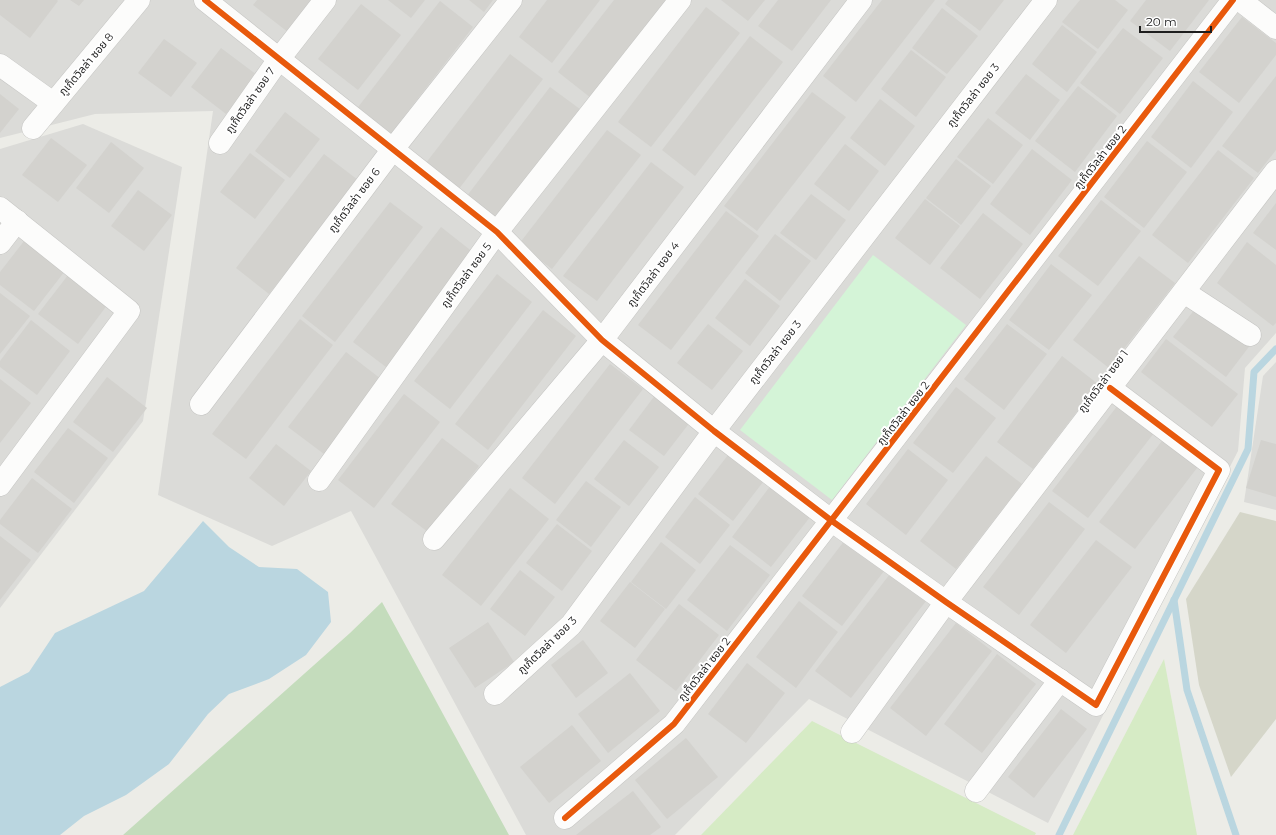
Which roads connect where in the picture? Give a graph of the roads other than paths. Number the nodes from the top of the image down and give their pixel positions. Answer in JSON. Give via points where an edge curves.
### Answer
{"nodes":[{"id":1,"x":140,"y":0,"type":"edge"},
{"id":2,"x":205,"y":0,"type":"edge"},
{"id":3,"x":325,"y":0,"type":"edge"},
{"id":4,"x":511,"y":0,"type":"edge"},
{"id":5,"x":680,"y":0,"type":"edge"},
{"id":6,"x":861,"y":0,"type":"edge"},
{"id":7,"x":1046,"y":0,"type":"edge"},
{"id":8,"x":1234,"y":0,"type":"edge"},
{"id":9,"x":1240,"y":0,"type":"edge"},
{"id":10,"x":1276,"y":28,"type":"edge"},
{"id":11,"x":279,"y":59,"type":"junction"},
{"id":12,"x":0,"y":65,"type":"edge"},
{"id":13,"x":53,"y":103,"type":"junction"},
{"id":14,"x":32,"y":128,"type":"dead end"},
{"id":15,"x":220,"y":143,"type":"dead end"},
{"id":16,"x":392,"y":149,"type":"junction"},
{"id":17,"x":1272,"y":184,"type":"edge"},
{"id":18,"x":0,"y":208,"type":"edge"},
{"id":19,"x":17,"y":222,"type":"junction"},
{"id":20,"x":498,"y":232,"type":"junction"},
{"id":21,"x":0,"y":243,"type":"edge"},
{"id":22,"x":1184,"y":292,"type":"junction"},
{"id":23,"x":1250,"y":335,"type":"dead end"},
{"id":24,"x":602,"y":340,"type":"junction"},
{"id":25,"x":1110,"y":388,"type":"junction"},
{"id":26,"x":200,"y":404,"type":"dead end"},
{"id":27,"x":714,"y":431,"type":"junction"},
{"id":28,"x":319,"y":480,"type":"dead end"},
{"id":29,"x":0,"y":485,"type":"edge"},
{"id":30,"x":832,"y":521,"type":"junction"},
{"id":31,"x":434,"y":539,"type":"dead end"},
{"id":32,"x":946,"y":602,"type":"junction"},
{"id":33,"x":1060,"y":680,"type":"junction"},
{"id":34,"x":495,"y":694,"type":"dead end"},
{"id":35,"x":852,"y":732,"type":"dead end"},
{"id":36,"x":976,"y":791,"type":"dead end"},
{"id":37,"x":565,"y":818,"type":"dead end"}],
"edges":[{"from":1,"to":13,"type":"street","name":"ภูเก็ตวิลล่า ซอย 8"},
{"from":2,"to":11,"type":"street"},
{"from":3,"to":11,"type":"street","name":"ภูเก็ตวิลล่า ซอย 7"},
{"from":4,"to":16,"type":"street","name":"ภูเก็ตวิลล่า ซอย 6"},
{"from":5,"to":20,"type":"street","name":"ภูเก็ตวิลล่า ซอย 5"},
{"from":6,"to":24,"type":"street","name":"ภูเก็ตวิลล่า ซอย 4"},
{"from":7,"to":27,"type":"street","name":"ภูเก็ตวิลล่า ซอย 3"},
{"from":8,"to":30,"type":"street","name":"ภูเก็ตวิลล่า ซอย 2"},
{"from":9,"to":10,"type":"street"},
{"from":11,"to":15,"type":"street","name":"ภูเก็ตวิลล่า ซอย 7"},
{"from":11,"to":16,"type":"street"},
{"from":12,"to":13,"type":"street"},
{"from":13,"to":14,"type":"street","name":"ภูเก็ตวิลล่า ซอย 8"},
{"from":16,"to":20,"type":"street"},
{"from":16,"to":26,"type":"street","name":"ภูเก็ตวิลล่า ซอย 6"},
{"from":17,"to":22,"type":"street","name":"ภูเก็ตวิลล่า ซอย 1"},
{"from":18,"to":19,"type":"street"},
{"from":19,"to":21,"type":"street"},
{"from":19,"to":29,"type":"street","via":[[129,311]]},
{"from":20,"to":24,"type":"street"},
{"from":20,"to":28,"type":"street","name":"ภูเก็ตวิลล่า ซอย 5"},
{"from":22,"to":23,"type":"street"},
{"from":22,"to":25,"type":"street","name":"ภูเก็ตวิลล่า ซอย 1"},
{"from":24,"to":27,"type":"street"},
{"from":24,"to":31,"type":"street","name":"ภูเก็ตวิลล่า ซอย 4"},
{"from":25,"to":32,"type":"street","name":"ภูเก็ตวิลล่า ซอย 1"},
{"from":25,"to":33,"type":"street","via":[[1219,470],[1096,705]]},
{"from":27,"to":30,"type":"street"},
{"from":27,"to":34,"type":"street","name":"ภูเก็ตวิลล่า ซอย 3","via":[[571,625]]},
{"from":30,"to":32,"type":"street"},
{"from":30,"to":37,"type":"street","name":"ภูเก็ตวิลล่า ซอย 2","via":[[674,724]]},
{"from":32,"to":33,"type":"street"},
{"from":32,"to":35,"type":"street","name":"ภูเก็ตวิลล่า ซอย 1"},
{"from":33,"to":36,"type":"street"}]}
